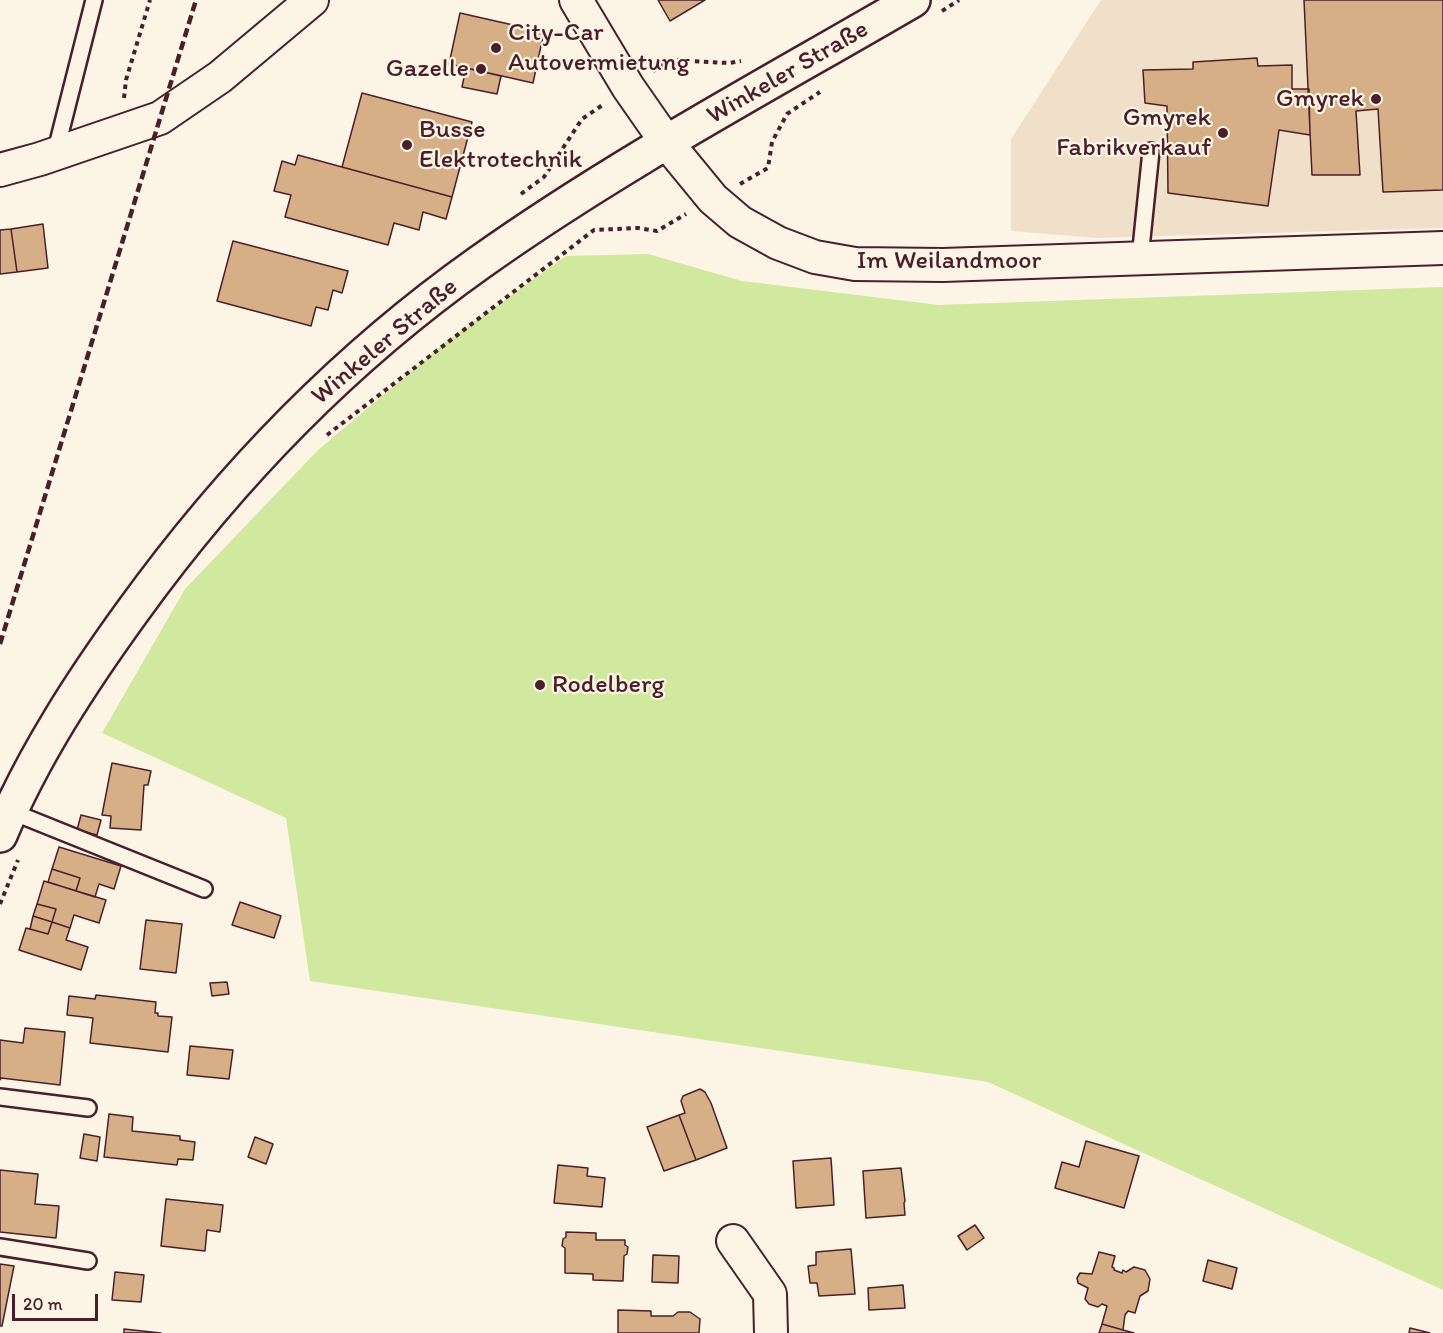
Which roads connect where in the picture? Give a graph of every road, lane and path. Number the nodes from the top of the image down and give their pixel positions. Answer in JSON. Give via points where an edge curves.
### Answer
{"nodes":[{"id":1,"x":94,"y":0,"type":"edge"},
{"id":2,"x":150,"y":0,"type":"edge"},
{"id":3,"x":312,"y":0,"type":"edge"},
{"id":4,"x":576,"y":0,"type":"edge"},
{"id":5,"x":958,"y":0,"type":"edge"},
{"id":6,"x":926,"y":6,"type":"edge"},
{"id":7,"x":825,"y":88,"type":"dead end"},
{"id":8,"x":121,"y":131,"type":"junction"},
{"id":9,"x":667,"y":143,"type":"junction"},
{"id":10,"x":1151,"y":151,"type":"dead end"},
{"id":11,"x":55,"y":154,"type":"junction"},
{"id":12,"x":0,"y":171,"type":"edge"},
{"id":13,"x":713,"y":199,"type":"junction"},
{"id":14,"x":1443,"y":248,"type":"edge"},
{"id":15,"x":1140,"y":258,"type":"junction"},
{"id":16,"x":321,"y":439,"type":"dead end"},
{"id":17,"x":15,"y":822,"type":"edge"},
{"id":18,"x":204,"y":889,"type":"dead end"},
{"id":19,"x":0,"y":904,"type":"edge"},
{"id":20,"x":0,"y":1097,"type":"edge"},
{"id":21,"x":88,"y":1108,"type":"dead end"},
{"id":22,"x":733,"y":1240,"type":"dead end"},
{"id":23,"x":0,"y":1247,"type":"edge"},
{"id":24,"x":88,"y":1261,"type":"dead end"},
{"id":25,"x":771,"y":1333,"type":"edge"}],
"edges":[{"from":1,"to":11,"type":"lane"},
{"from":2,"to":8,"type":"path","via":[[126,80]]},
{"from":3,"to":8,"type":"street","via":[[220,77],[169,112]]},
{"from":4,"to":9,"type":"street","name":"Im Weilandmoor"},
{"from":5,"to":6,"type":"path"},
{"from":6,"to":9,"type":"street","name":"Winkeler Straße"},
{"from":7,"to":13,"type":"path","via":[[788,114],[772,142],[768,168]]},
{"from":8,"to":11,"type":"street"},
{"from":9,"to":13,"type":"street","name":"Im Weilandmoor"},
{"from":9,"to":17,"type":"street","name":"Winkeler Straße","via":[[477,264],[360,358],[295,419],[227,491],[162,570],[98,661],[50,737]]},
{"from":10,"to":15,"type":"lane"},
{"from":11,"to":12,"type":"street"},
{"from":13,"to":15,"type":"street","name":"Im Weilandmoor","via":[[740,222],[778,243],[815,257],[855,264]]},
{"from":13,"to":16,"type":"path","via":[[657,231],[594,230]]},
{"from":14,"to":15,"type":"street","name":"Im Weilandmoor"},
{"from":17,"to":18,"type":"lane"},
{"from":17,"to":19,"type":"path"},
{"from":20,"to":21,"type":"lane"},
{"from":22,"to":25,"type":"street","via":[[770,1294]]},
{"from":23,"to":24,"type":"lane"}]}
